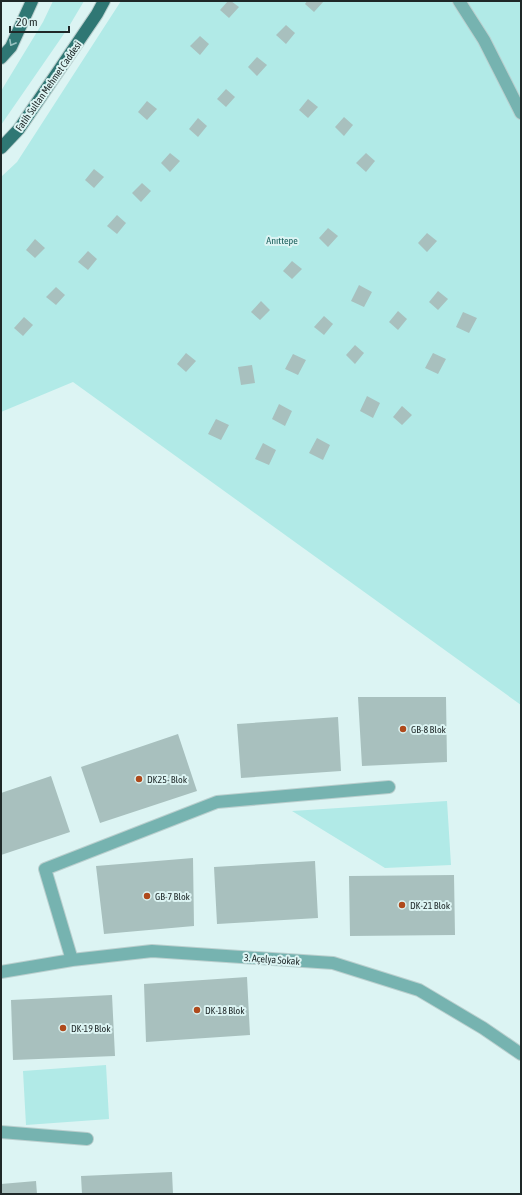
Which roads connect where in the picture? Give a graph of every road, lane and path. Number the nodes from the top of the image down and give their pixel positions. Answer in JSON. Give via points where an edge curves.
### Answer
{"nodes":[{"id":1,"x":32,"y":1,"type":"edge"},
{"id":2,"x":104,"y":1,"type":"edge"},
{"id":3,"x":458,"y":1,"type":"edge"},
{"id":4,"x":1,"y":58,"type":"edge"},
{"id":5,"x":521,"y":113,"type":"edge"},
{"id":6,"x":1,"y":148,"type":"edge"},
{"id":7,"x":389,"y":787,"type":"dead end"},
{"id":8,"x":72,"y":960,"type":"junction"},
{"id":9,"x":1,"y":972,"type":"edge"},
{"id":10,"x":521,"y":1054,"type":"edge"},
{"id":11,"x":1,"y":1132,"type":"edge"},
{"id":12,"x":86,"y":1139,"type":"dead end"}],
"edges":[{"from":1,"to":4,"type":"main road","one_way":true,"via":[[10,47]]},
{"from":2,"to":6,"type":"main road","name":"Fatih Sultan Mehmet Caddesi","via":[[19,129]]},
{"from":3,"to":5,"type":"street","via":[[484,40]]},
{"from":7,"to":8,"type":"street","via":[[217,802],[45,869]]},
{"from":8,"to":9,"type":"street","name":"3. Açelya Sokak"},
{"from":8,"to":10,"type":"street","name":"3. Açelya Sokak","via":[[152,950],[334,963],[419,990]]},
{"from":11,"to":12,"type":"street"}]}
